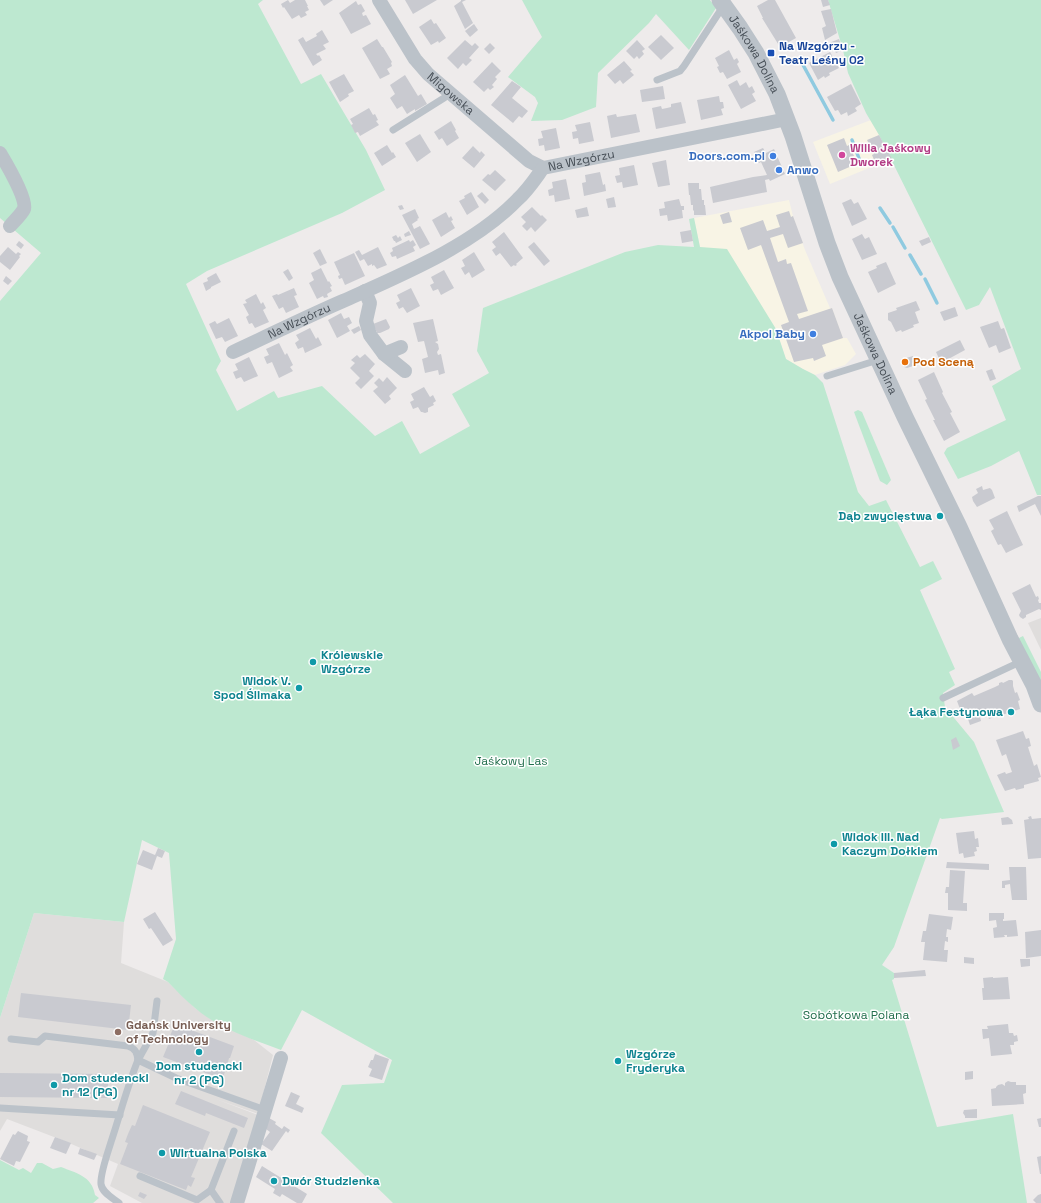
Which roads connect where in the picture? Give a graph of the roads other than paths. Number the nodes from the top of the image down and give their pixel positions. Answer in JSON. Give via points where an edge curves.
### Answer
{"nodes":[{"id":1,"x":379,"y":0,"type":"edge"},
{"id":2,"x":724,"y":2,"type":"edge"},
{"id":3,"x":658,"y":80,"type":"dead end"},
{"id":4,"x":450,"y":93,"type":"junction"},
{"id":5,"x":787,"y":118,"type":"junction"},
{"id":6,"x":393,"y":130,"type":"dead end"},
{"id":7,"x":0,"y":153,"type":"edge"},
{"id":8,"x":543,"y":168,"type":"junction"},
{"id":9,"x":10,"y":226,"type":"dead end"},
{"id":10,"x":365,"y":291,"type":"junction"},
{"id":11,"x":401,"y":347,"type":"dead end"},
{"id":12,"x":233,"y":352,"type":"dead end"},
{"id":13,"x":384,"y":354,"type":"junction"},
{"id":14,"x":878,"y":360,"type":"junction"},
{"id":15,"x":405,"y":371,"type":"dead end"},
{"id":16,"x":827,"y":376,"type":"dead end"},
{"id":17,"x":1022,"y":661,"type":"junction"},
{"id":18,"x":943,"y":698,"type":"dead end"},
{"id":19,"x":1041,"y":704,"type":"edge"},
{"id":20,"x":157,"y":1001,"type":"dead end"},
{"id":21,"x":11,"y":1039,"type":"dead end"},
{"id":22,"x":281,"y":1058,"type":"dead end"},
{"id":23,"x":138,"y":1060,"type":"junction"},
{"id":24,"x":0,"y":1108,"type":"edge"},
{"id":25,"x":265,"y":1110,"type":"junction"},
{"id":26,"x":120,"y":1115,"type":"junction"},
{"id":27,"x":234,"y":1131,"type":"dead end"},
{"id":28,"x":140,"y":1176,"type":"dead end"},
{"id":29,"x":211,"y":1190,"type":"junction"},
{"id":30,"x":119,"y":1203,"type":"edge"},
{"id":31,"x":220,"y":1203,"type":"edge"},
{"id":32,"x":237,"y":1203,"type":"edge"}],
"edges":[{"from":1,"to":4,"type":"street","name":"Migowska","via":[[415,59]]},
{"from":2,"to":3,"type":"lane","via":[[680,71]]},
{"from":2,"to":5,"type":"street","name":"Jaśkowa Dolina","via":[[762,64]]},
{"from":4,"to":6,"type":"lane"},
{"from":4,"to":8,"type":"street","name":"Migowska","via":[[529,161]]},
{"from":5,"to":8,"type":"street","name":"Na Wzgórzu"},
{"from":5,"to":14,"type":"street","name":"Jaśkowa Dolina","via":[[827,243]]},
{"from":7,"to":9,"type":"street","via":[[25,205],[24,210]]},
{"from":8,"to":10,"type":"street","name":"Na Wzgórzu","via":[[519,199],[491,222],[445,252]]},
{"from":10,"to":12,"type":"street","name":"Na Wzgórzu"},
{"from":10,"to":13,"type":"street","via":[[370,303],[366,320],[370,335]]},
{"from":11,"to":13,"type":"street"},
{"from":13,"to":15,"type":"street"},
{"from":14,"to":16,"type":"lane"},
{"from":14,"to":17,"type":"street","name":"Jaśkowa Dolina"},
{"from":17,"to":18,"type":"lane"},
{"from":17,"to":19,"type":"street","name":"Jaśkowa Dolina"},
{"from":20,"to":23,"type":"lane","via":[[152,1034]]},
{"from":21,"to":23,"type":"lane","via":[[38,1042],[45,1036],[128,1046],[136,1051]]},
{"from":22,"to":25,"type":"street"},
{"from":23,"to":25,"type":"lane","via":[[176,1078]]},
{"from":23,"to":26,"type":"lane"},
{"from":24,"to":26,"type":"lane"},
{"from":25,"to":32,"type":"street"},
{"from":26,"to":30,"type":"lane","via":[[100,1183],[102,1189]]},
{"from":27,"to":29,"type":"lane"},
{"from":28,"to":29,"type":"lane","via":[[197,1200]]},
{"from":29,"to":31,"type":"lane"}]}
